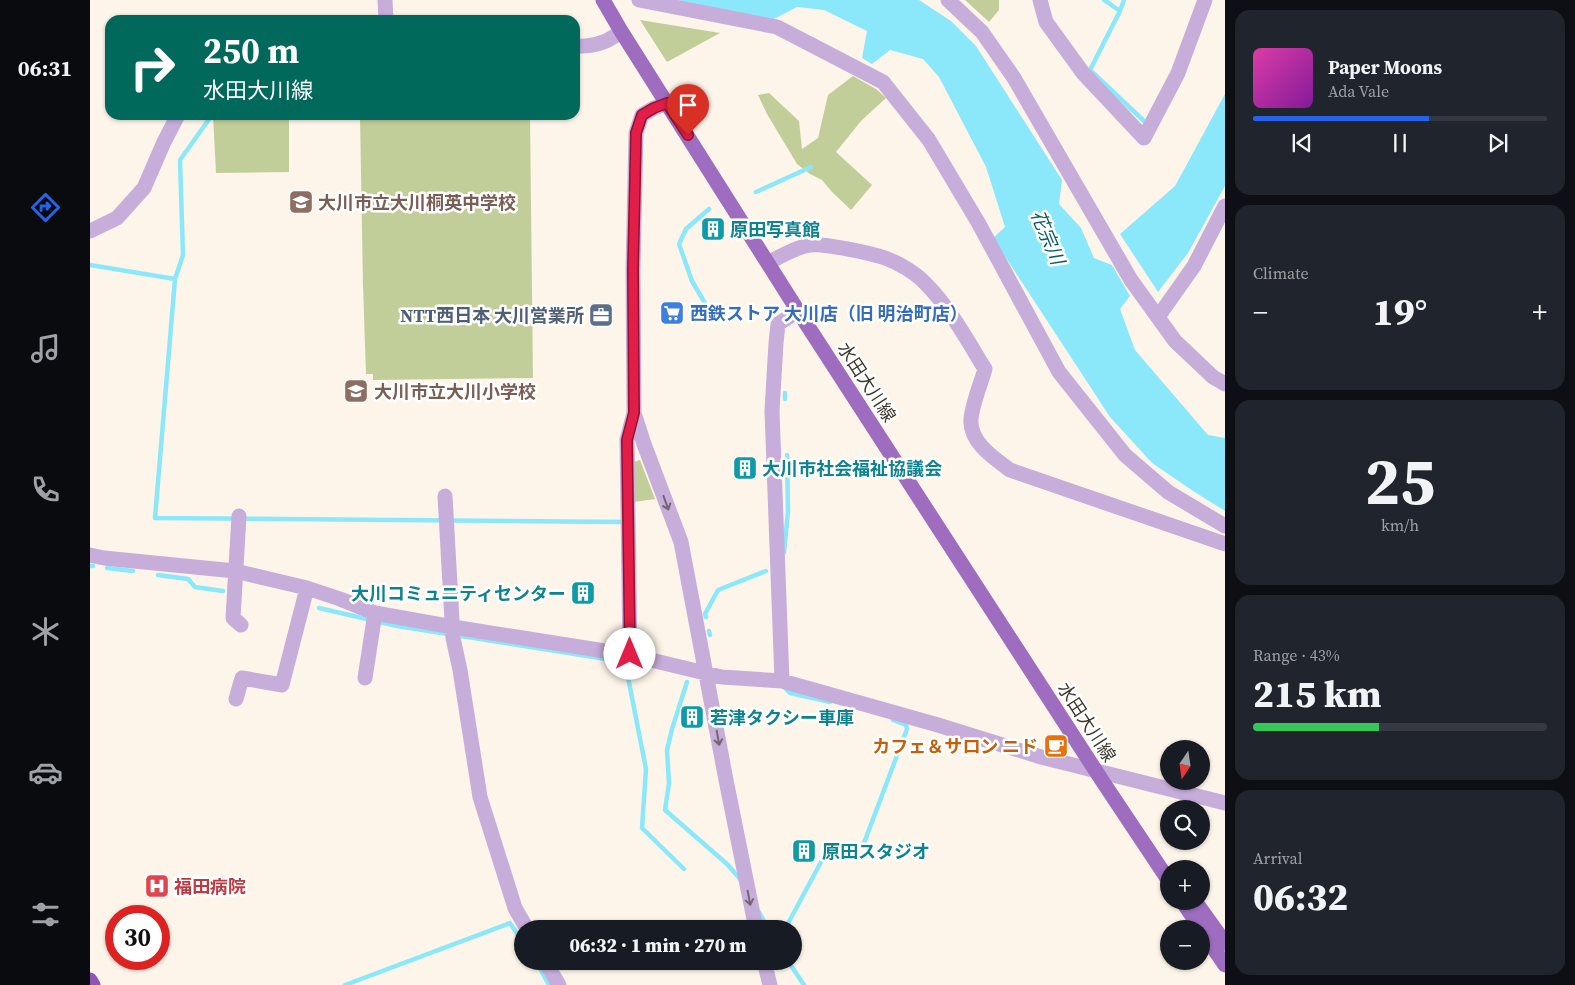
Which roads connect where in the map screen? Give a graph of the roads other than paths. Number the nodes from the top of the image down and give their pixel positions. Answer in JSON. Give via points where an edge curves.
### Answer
{"nodes":[{"id":1,"x":385,"y":0,"type":"edge"},
{"id":2,"x":603,"y":0,"type":"edge"},
{"id":3,"x":639,"y":0,"type":"edge"},
{"id":4,"x":948,"y":0,"type":"edge"},
{"id":5,"x":1040,"y":0,"type":"edge"},
{"id":6,"x":1205,"y":0,"type":"edge"},
{"id":7,"x":386,"y":15,"type":"edge"},
{"id":8,"x":621,"y":31,"type":"junction"},
{"id":9,"x":580,"y":46,"type":"edge"},
{"id":10,"x":667,"y":103,"type":"junction"},
{"id":11,"x":175,"y":120,"type":"edge"},
{"id":12,"x":1225,"y":206,"type":"edge"},
{"id":13,"x":90,"y":231,"type":"edge"},
{"id":14,"x":768,"y":263,"type":"junction"},
{"id":15,"x":798,"y":311,"type":"junction"},
{"id":16,"x":1158,"y":317,"type":"junction"},
{"id":17,"x":1225,"y":384,"type":"edge"},
{"id":18,"x":634,"y":413,"type":"junction"},
{"id":19,"x":445,"y":496,"type":"dead end"},
{"id":20,"x":239,"y":520,"type":"dead end"},
{"id":21,"x":1225,"y":526,"type":"edge"},
{"id":22,"x":1225,"y":544,"type":"edge"},
{"id":23,"x":90,"y":555,"type":"edge"},
{"id":24,"x":235,"y":571,"type":"junction"},
{"id":25,"x":307,"y":588,"type":"junction"},
{"id":26,"x":373,"y":620,"type":"junction"},
{"id":27,"x":241,"y":625,"type":"dead end"},
{"id":28,"x":453,"y":633,"type":"junction"},
{"id":29,"x":630,"y":654,"type":"junction"},
{"id":30,"x":705,"y":674,"type":"junction"},
{"id":31,"x":365,"y":678,"type":"dead end"},
{"id":32,"x":782,"y":681,"type":"junction"},
{"id":33,"x":236,"y":699,"type":"dead end"},
{"id":34,"x":1099,"y":776,"type":"junction"},
{"id":35,"x":1225,"y":804,"type":"edge"},
{"id":36,"x":1164,"y":860,"type":"edge"},
{"id":37,"x":1160,"y":868,"type":"edge"},
{"id":38,"x":1201,"y":910,"type":"edge"},
{"id":39,"x":522,"y":920,"type":"edge"},
{"id":40,"x":754,"y":920,"type":"edge"},
{"id":41,"x":1210,"y":942,"type":"edge"},
{"id":42,"x":1225,"y":943,"type":"edge"},
{"id":43,"x":1225,"y":965,"type":"edge"},
{"id":44,"x":550,"y":970,"type":"edge"},
{"id":45,"x":766,"y":970,"type":"edge"},
{"id":46,"x":90,"y":980,"type":"edge"},
{"id":47,"x":93,"y":985,"type":"edge"},
{"id":48,"x":559,"y":985,"type":"edge"},
{"id":49,"x":770,"y":985,"type":"edge"}],
"edges":[{"from":1,"to":7,"type":"street"},
{"from":2,"to":8,"type":"main road","name":"水田大川線"},
{"from":3,"to":21,"type":"street","via":[[777,27],[883,82],[929,140],[979,224],[1059,372],[1125,455],[1168,492]]},
{"from":4,"to":16,"type":"street","via":[[982,32],[1014,78],[1128,274]]},
{"from":5,"to":6,"type":"street","via":[[1046,22],[1083,73],[1144,138],[1178,73]]},
{"from":8,"to":9,"type":"street","via":[[612,39]]},
{"from":8,"to":10,"type":"main road","name":"水田大川線"},
{"from":10,"to":14,"type":"main road","name":"水田大川線"},
{"from":10,"to":18,"type":"street","via":[[642,115],[636,133]]},
{"from":11,"to":13,"type":"street","via":[[144,188],[117,218]]},
{"from":12,"to":16,"type":"street","via":[[1194,266]]},
{"from":14,"to":15,"type":"main road","name":"水田大川線"},
{"from":14,"to":22,"type":"street","via":[[810,245],[885,258],[906,269],[926,283],[945,307],[985,369],[971,419],[972,432],[992,457],[1010,470]]},
{"from":15,"to":32,"type":"street","via":[[778,324],[772,411]]},
{"from":15,"to":34,"type":"main road","name":"水田大川線"},
{"from":16,"to":17,"type":"street","via":[[1175,341],[1213,377]]},
{"from":18,"to":29,"type":"street","via":[[627,440]]},
{"from":18,"to":30,"type":"street","one_way":true,"via":[[680,542]]},
{"from":19,"to":28,"type":"street"},
{"from":20,"to":24,"type":"street"},
{"from":23,"to":24,"type":"street"},
{"from":24,"to":25,"type":"street"},
{"from":24,"to":27,"type":"street","via":[[233,618]]},
{"from":25,"to":26,"type":"street","via":[[340,599]]},
{"from":25,"to":33,"type":"street","via":[[282,685],[242,678]]},
{"from":26,"to":28,"type":"street"},
{"from":26,"to":31,"type":"street"},
{"from":28,"to":29,"type":"street"},
{"from":28,"to":39,"type":"street","via":[[480,797],[515,908]]},
{"from":29,"to":30,"type":"street"},
{"from":30,"to":32,"type":"street"},
{"from":30,"to":40,"type":"street","one_way":true},
{"from":32,"to":34,"type":"street","via":[[938,725]]},
{"from":34,"to":35,"type":"street"},
{"from":34,"to":36,"type":"main road","name":"水田大川線"},
{"from":34,"to":37,"type":"main road","name":"水田大川線"},
{"from":38,"to":42,"type":"main road"},
{"from":41,"to":43,"type":"main road"},
{"from":44,"to":48,"type":"street"},
{"from":45,"to":49,"type":"street"},
{"from":46,"to":47,"type":"highway"}]}
